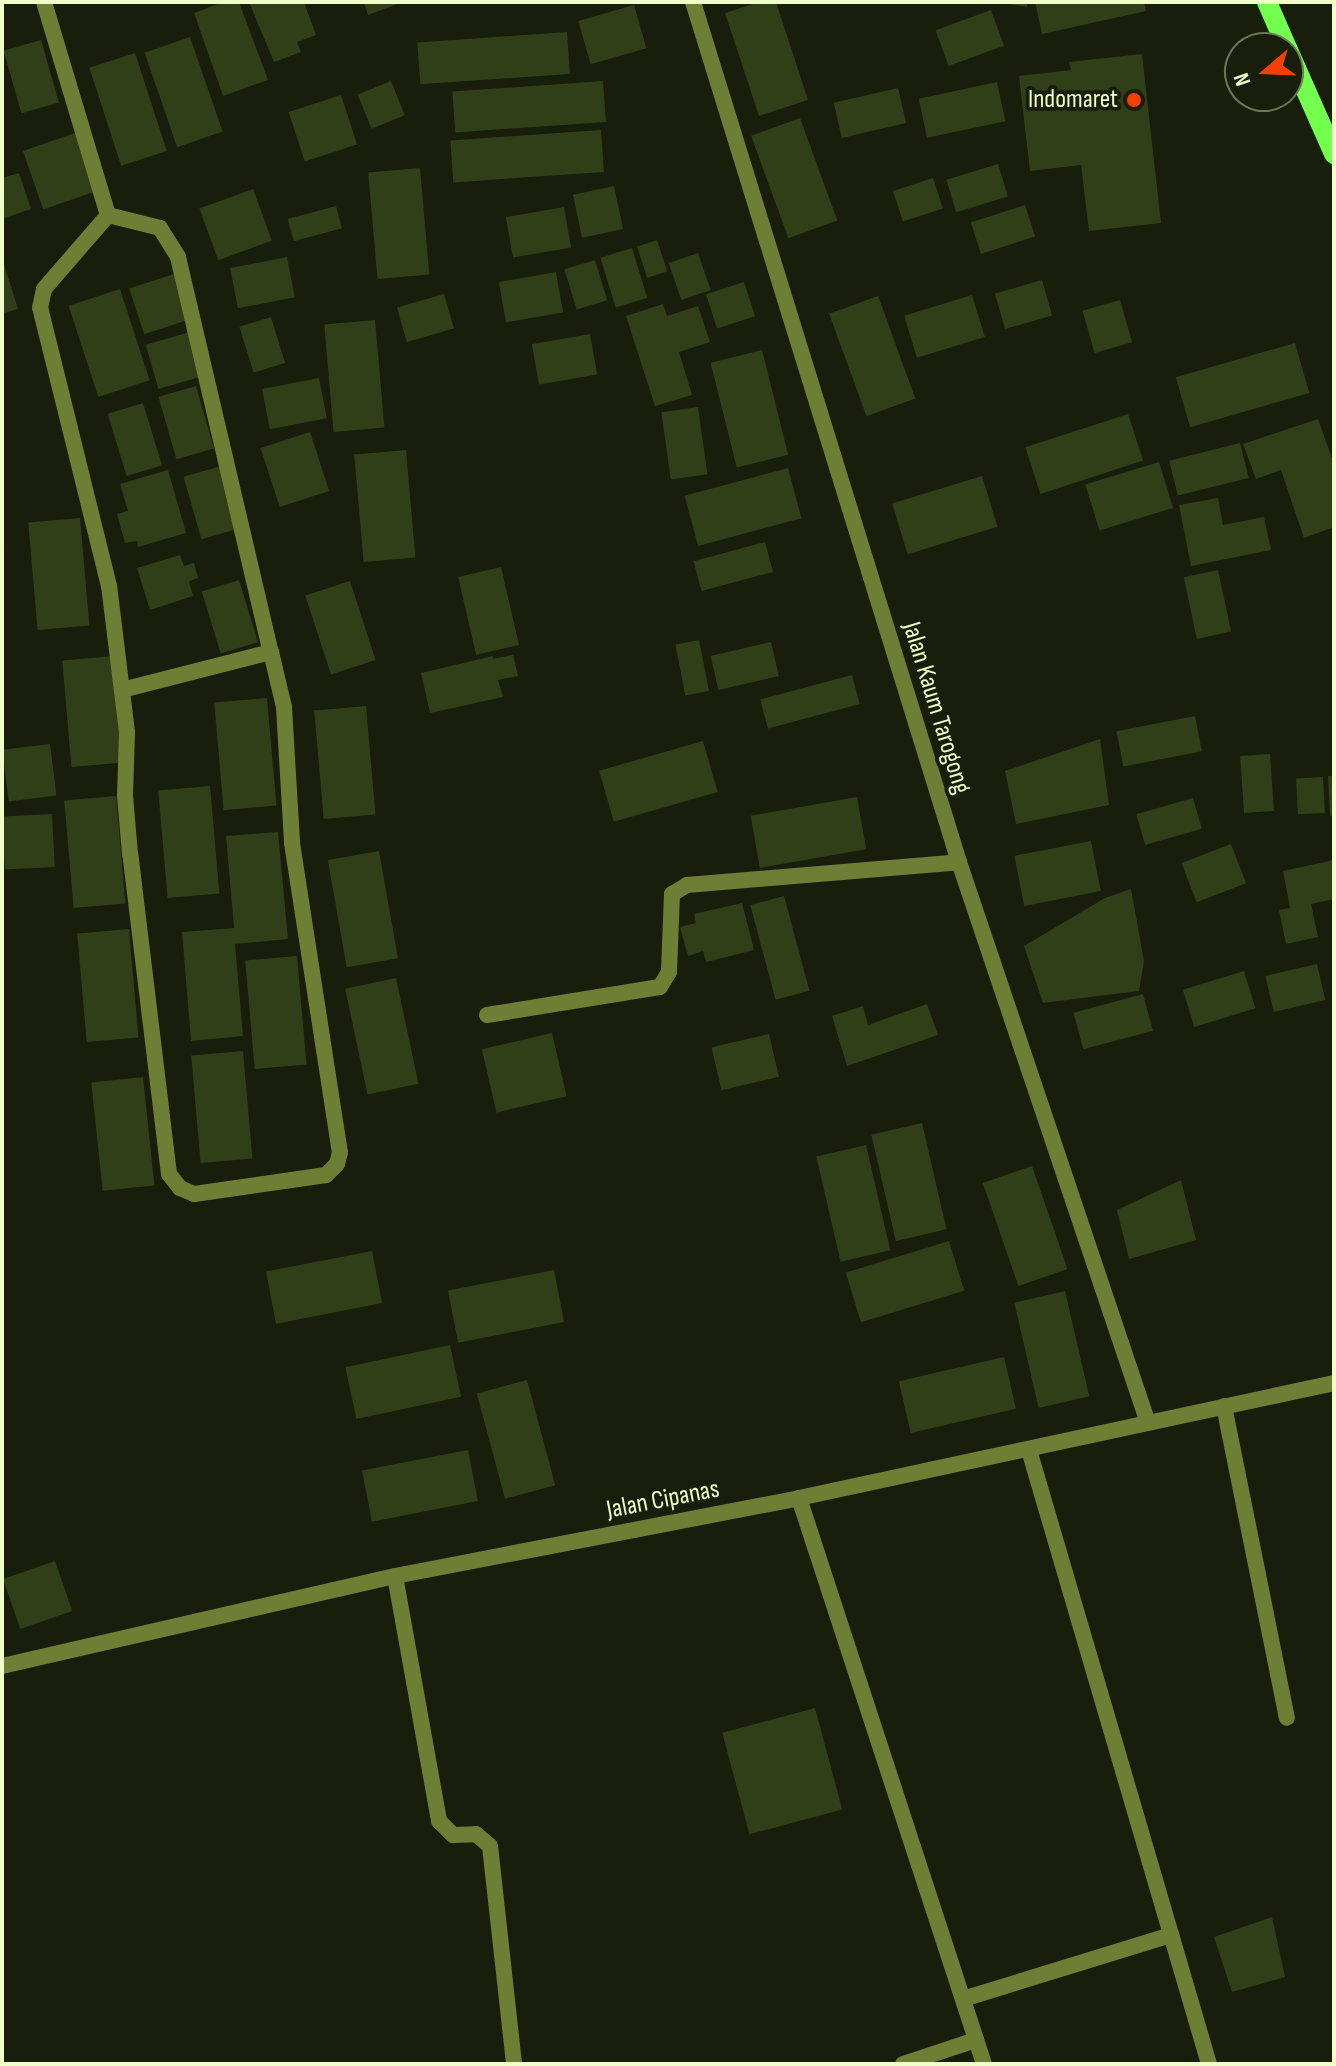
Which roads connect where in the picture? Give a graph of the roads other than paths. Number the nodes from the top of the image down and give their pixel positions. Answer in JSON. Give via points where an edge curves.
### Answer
{"nodes":[{"id":1,"x":44,"y":2,"type":"edge"},
{"id":2,"x":693,"y":2,"type":"edge"},
{"id":3,"x":1267,"y":2,"type":"edge"},
{"id":4,"x":1280,"y":32,"type":"edge"},
{"id":5,"x":1304,"y":86,"type":"edge"},
{"id":6,"x":1334,"y":154,"type":"edge"},
{"id":7,"x":108,"y":215,"type":"junction"},
{"id":8,"x":271,"y":652,"type":"junction"},
{"id":9,"x":122,"y":690,"type":"junction"},
{"id":10,"x":959,"y":862,"type":"junction"},
{"id":11,"x":487,"y":1015,"type":"dead end"},
{"id":12,"x":1334,"y":1383,"type":"edge"},
{"id":13,"x":1224,"y":1406,"type":"junction"},
{"id":14,"x":1148,"y":1423,"type":"junction"},
{"id":15,"x":1029,"y":1450,"type":"junction"},
{"id":16,"x":799,"y":1498,"type":"junction"},
{"id":17,"x":395,"y":1576,"type":"junction"},
{"id":18,"x":2,"y":1666,"type":"edge"},
{"id":19,"x":1287,"y":1718,"type":"dead end"},
{"id":20,"x":1171,"y":1935,"type":"junction"},
{"id":21,"x":963,"y":1999,"type":"junction"},
{"id":22,"x":976,"y":2040,"type":"junction"},
{"id":23,"x":514,"y":2064,"type":"edge"},
{"id":24,"x":903,"y":2064,"type":"edge"},
{"id":25,"x":984,"y":2064,"type":"edge"},
{"id":26,"x":1209,"y":2064,"type":"edge"}],
"edges":[{"from":1,"to":7,"type":"street"},
{"from":2,"to":10,"type":"street","name":"Jalan Kaum Tarogong"},
{"from":3,"to":4,"type":"main road"},
{"from":5,"to":6,"type":"main road"},
{"from":7,"to":8,"type":"street","via":[[160,228],[178,257]]},
{"from":7,"to":9,"type":"street","via":[[44,289],[40,308],[109,586]]},
{"from":8,"to":9,"type":"street"},
{"from":8,"to":9,"type":"street","via":[[284,707],[292,843],[340,1152],[326,1175],[194,1194],[180,1188],[169,1174],[130,854]]},
{"from":10,"to":11,"type":"street","via":[[687,885],[672,894],[669,972],[660,987]]},
{"from":10,"to":14,"type":"street","name":"Jalan Kaum Tarogong"},
{"from":12,"to":13,"type":"street","name":"Jalan Cipanas"},
{"from":13,"to":14,"type":"street","name":"Jalan Cipanas"},
{"from":13,"to":19,"type":"street"},
{"from":14,"to":15,"type":"street","name":"Jalan Cipanas"},
{"from":15,"to":16,"type":"street","name":"Jalan Cipanas"},
{"from":15,"to":20,"type":"street"},
{"from":16,"to":17,"type":"street","name":"Jalan Cipanas"},
{"from":16,"to":21,"type":"street"},
{"from":17,"to":18,"type":"street","name":"Jalan Cipanas"},
{"from":17,"to":23,"type":"street","via":[[439,1821],[453,1835],[476,1834],[490,1846]]},
{"from":20,"to":21,"type":"street"},
{"from":20,"to":26,"type":"street"},
{"from":21,"to":22,"type":"street"},
{"from":22,"to":24,"type":"street"},
{"from":22,"to":25,"type":"street"}]}
